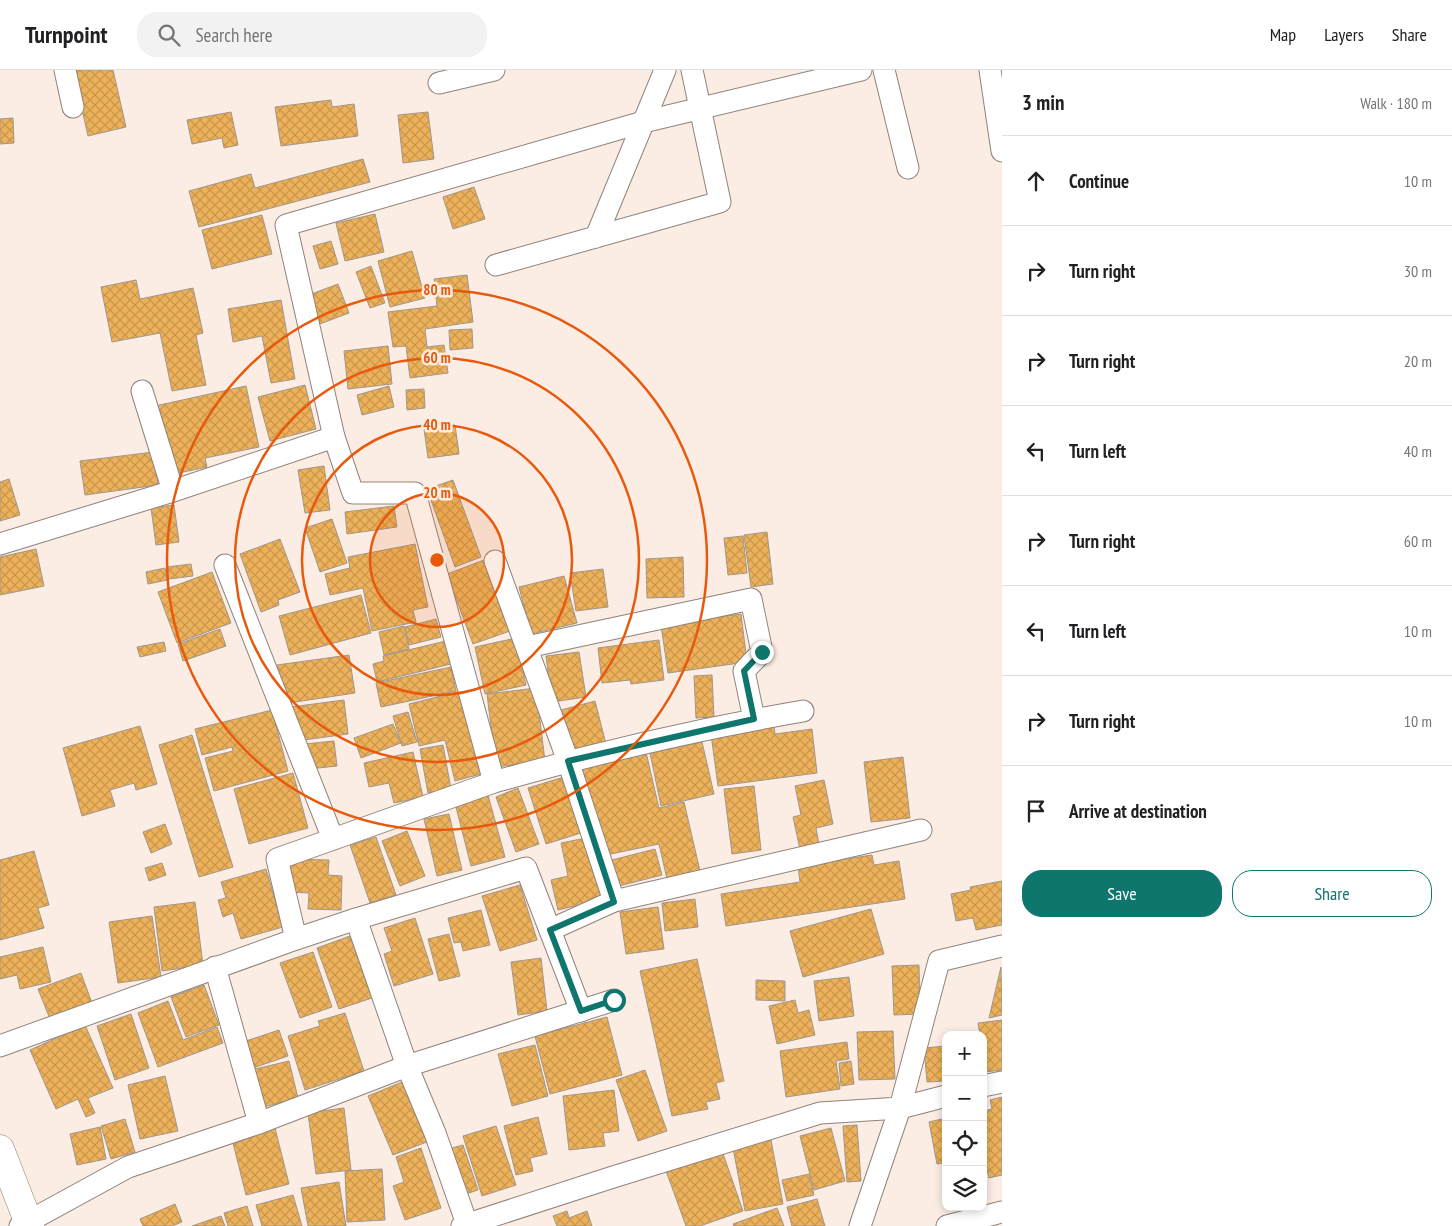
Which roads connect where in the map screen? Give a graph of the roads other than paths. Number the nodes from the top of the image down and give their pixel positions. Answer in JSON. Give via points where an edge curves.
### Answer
{"nodes":[{"id":1,"x":66,"y":70,"type":"edge"},
{"id":2,"x":494,"y":70,"type":"edge"},
{"id":3,"x":665,"y":70,"type":"edge"},
{"id":4,"x":692,"y":70,"type":"edge"},
{"id":5,"x":861,"y":70,"type":"edge"},
{"id":6,"x":884,"y":70,"type":"edge"},
{"id":7,"x":990,"y":70,"type":"edge"},
{"id":8,"x":439,"y":83,"type":"dead end"},
{"id":9,"x":73,"y":107,"type":"dead end"},
{"id":10,"x":700,"y":108,"type":"junction"},
{"id":11,"x":644,"y":122,"type":"junction"},
{"id":12,"x":1002,"y":151,"type":"edge"},
{"id":13,"x":908,"y":168,"type":"dead end"},
{"id":14,"x":596,"y":237,"type":"junction"},
{"id":15,"x":496,"y":265,"type":"dead end"},
{"id":16,"x":142,"y":391,"type":"dead end"},
{"id":17,"x":334,"y":436,"type":"junction"},
{"id":18,"x":173,"y":491,"type":"junction"},
{"id":19,"x":0,"y":544,"type":"edge"},
{"id":20,"x":495,"y":562,"type":"dead end"},
{"id":21,"x":225,"y":565,"type":"dead end"},
{"id":22,"x":527,"y":648,"type":"junction"},
{"id":23,"x":803,"y":711,"type":"dead end"},
{"id":24,"x":754,"y":719,"type":"junction"},
{"id":25,"x":568,"y":761,"type":"junction"},
{"id":26,"x":494,"y":782,"type":"junction"},
{"id":27,"x":921,"y":830,"type":"dead end"},
{"id":28,"x":333,"y":839,"type":"junction"},
{"id":29,"x":614,"y":902,"type":"junction"},
{"id":30,"x":356,"y":919,"type":"junction"},
{"id":31,"x":550,"y":930,"type":"junction"},
{"id":32,"x":296,"y":939,"type":"junction"},
{"id":33,"x":1002,"y":946,"type":"edge"},
{"id":34,"x":216,"y":967,"type":"junction"},
{"id":35,"x":614,"y":1000,"type":"dead end"},
{"id":36,"x":581,"y":1011,"type":"junction"},
{"id":37,"x":0,"y":1046,"type":"edge"},
{"id":38,"x":407,"y":1066,"type":"junction"},
{"id":39,"x":1002,"y":1082,"type":"edge"},
{"id":40,"x":987,"y":1085,"type":"edge"},
{"id":41,"x":942,"y":1097,"type":"edge"},
{"id":42,"x":900,"y":1108,"type":"junction"},
{"id":43,"x":259,"y":1123,"type":"junction"},
{"id":44,"x":0,"y":1149,"type":"edge"},
{"id":45,"x":1002,"y":1212,"type":"edge"},
{"id":46,"x":26,"y":1225,"type":"edge"},
{"id":47,"x":464,"y":1225,"type":"edge"},
{"id":48,"x":860,"y":1226,"type":"edge"},
{"id":49,"x":947,"y":1226,"type":"edge"}],
"edges":[{"from":1,"to":9,"type":"street"},
{"from":2,"to":8,"type":"street"},
{"from":3,"to":11,"type":"street"},
{"from":4,"to":10,"type":"street"},
{"from":5,"to":10,"type":"street"},
{"from":6,"to":13,"type":"street"},
{"from":7,"to":12,"type":"street"},
{"from":10,"to":11,"type":"street"},
{"from":10,"to":14,"type":"street","via":[[720,202]]},
{"from":11,"to":14,"type":"street"},
{"from":11,"to":17,"type":"street","via":[[286,225]]},
{"from":14,"to":15,"type":"street"},
{"from":16,"to":18,"type":"street"},
{"from":17,"to":18,"type":"street"},
{"from":17,"to":26,"type":"street","via":[[354,493],[415,493]]},
{"from":18,"to":19,"type":"street"},
{"from":20,"to":22,"type":"street"},
{"from":21,"to":28,"type":"street"},
{"from":22,"to":24,"type":"street","via":[[751,599],[762,652],[744,671]]},
{"from":22,"to":25,"type":"street"},
{"from":23,"to":24,"type":"street"},
{"from":24,"to":25,"type":"street"},
{"from":25,"to":26,"type":"street"},
{"from":25,"to":29,"type":"street"},
{"from":26,"to":28,"type":"street"},
{"from":27,"to":29,"type":"street"},
{"from":28,"to":32,"type":"street","via":[[277,859]]},
{"from":29,"to":31,"type":"street"},
{"from":30,"to":31,"type":"street","via":[[526,868]]},
{"from":30,"to":32,"type":"street"},
{"from":30,"to":38,"type":"street"},
{"from":31,"to":36,"type":"street"},
{"from":32,"to":34,"type":"street"},
{"from":33,"to":42,"type":"street","via":[[938,961]]},
{"from":34,"to":37,"type":"street"},
{"from":34,"to":43,"type":"street"},
{"from":35,"to":36,"type":"street"},
{"from":36,"to":38,"type":"street"},
{"from":38,"to":43,"type":"street"},
{"from":38,"to":47,"type":"street","via":[[435,1133]]},
{"from":39,"to":40,"type":"street"},
{"from":41,"to":42,"type":"street"},
{"from":42,"to":47,"type":"street","via":[[820,1114]]},
{"from":42,"to":48,"type":"street"},
{"from":43,"to":46,"type":"street","via":[[128,1166]]},
{"from":44,"to":46,"type":"main road"},
{"from":45,"to":49,"type":"street"}]}
